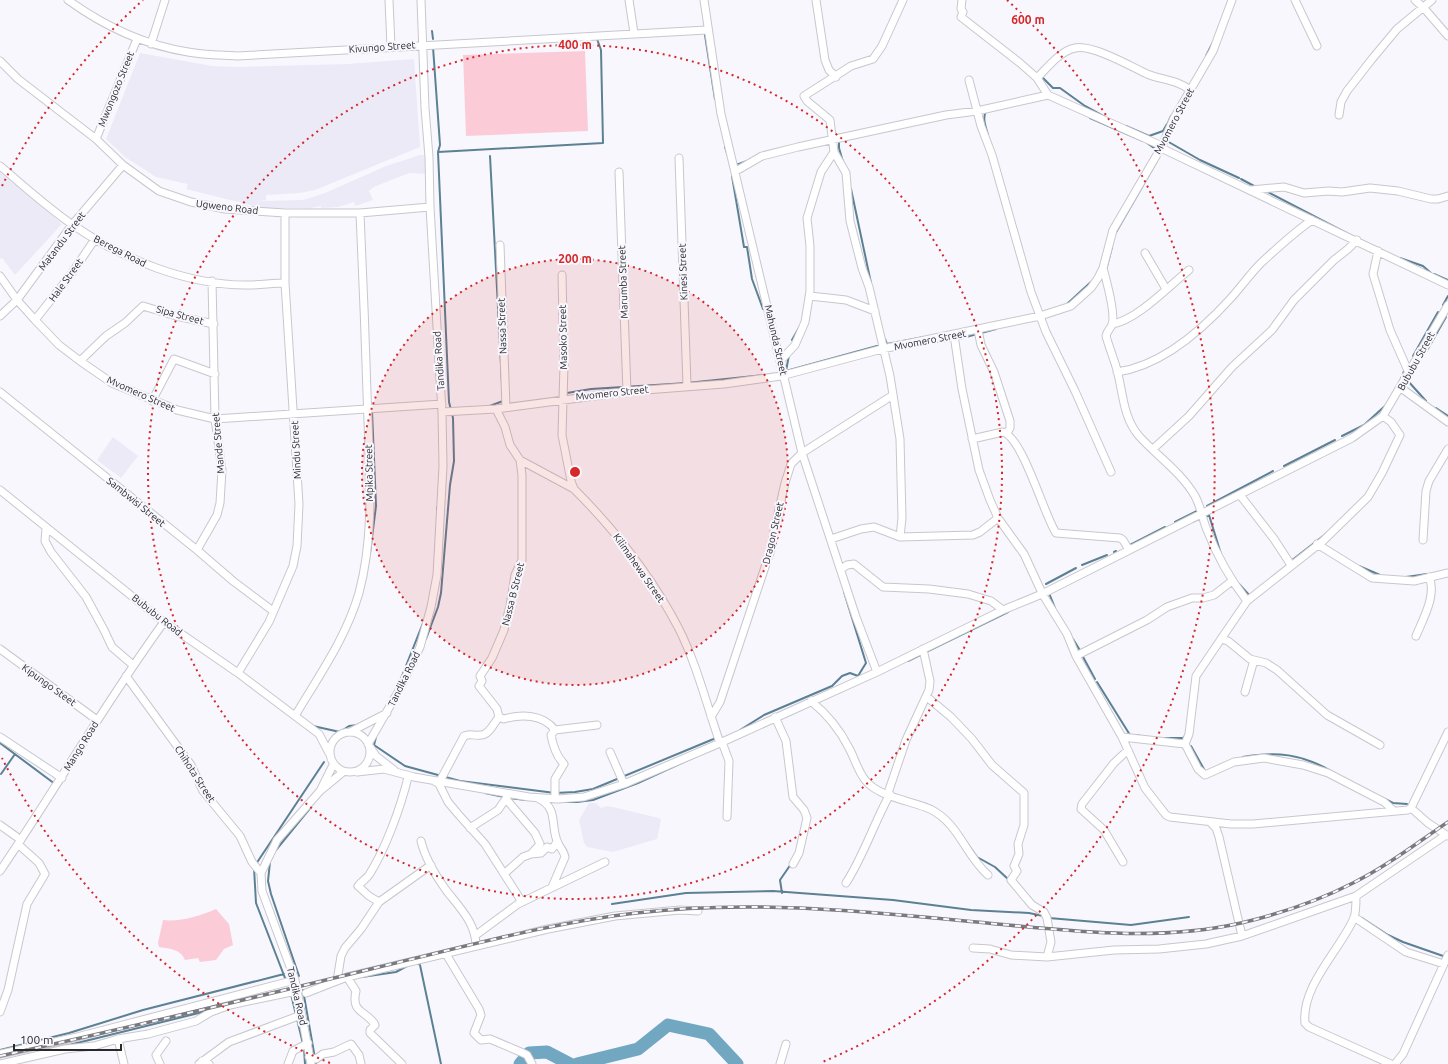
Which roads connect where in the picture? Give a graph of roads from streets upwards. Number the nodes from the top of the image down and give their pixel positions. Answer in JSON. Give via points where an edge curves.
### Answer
{"nodes":[{"id":1,"x":68,"y":0,"type":"edge"},
{"id":2,"x":165,"y":0,"type":"edge"},
{"id":3,"x":389,"y":0,"type":"edge"},
{"id":4,"x":421,"y":0,"type":"edge"},
{"id":5,"x":629,"y":0,"type":"edge"},
{"id":6,"x":704,"y":0,"type":"edge"},
{"id":7,"x":816,"y":0,"type":"edge"},
{"id":8,"x":903,"y":0,"type":"edge"},
{"id":9,"x":962,"y":0,"type":"edge"},
{"id":10,"x":1232,"y":0,"type":"edge"},
{"id":11,"x":1294,"y":0,"type":"edge"},
{"id":12,"x":1415,"y":0,"type":"edge"},
{"id":13,"x":1432,"y":0,"type":"edge"},
{"id":14,"x":1423,"y":7,"type":"junction"},
{"id":15,"x":707,"y":30,"type":"junction"},
{"id":16,"x":634,"y":33,"type":"junction"},
{"id":17,"x":1448,"y":36,"type":"edge"},
{"id":18,"x":137,"y":39,"type":"junction"},
{"id":19,"x":151,"y":44,"type":"junction"},
{"id":20,"x":422,"y":45,"type":"junction"},
{"id":21,"x":1316,"y":46,"type":"dead end"},
{"id":22,"x":391,"y":47,"type":"junction"},
{"id":23,"x":0,"y":61,"type":"edge"},
{"id":24,"x":836,"y":77,"type":"junction"},
{"id":25,"x":1037,"y":78,"type":"junction"},
{"id":26,"x":969,"y":80,"type":"dead end"},
{"id":27,"x":1190,"y":90,"type":"junction"},
{"id":28,"x":1048,"y":95,"type":"junction"},
{"id":29,"x":977,"y":111,"type":"junction"},
{"id":30,"x":1339,"y":115,"type":"dead end"},
{"id":31,"x":96,"y":139,"type":"junction"},
{"id":32,"x":834,"y":140,"type":"junction"},
{"id":33,"x":1161,"y":147,"type":"junction"},
{"id":34,"x":834,"y":152,"type":"junction"},
{"id":35,"x":679,"y":158,"type":"dead end"},
{"id":36,"x":0,"y":166,"type":"edge"},
{"id":37,"x":123,"y":166,"type":"junction"},
{"id":38,"x":736,"y":171,"type":"junction"},
{"id":39,"x":619,"y":172,"type":"dead end"},
{"id":40,"x":1251,"y":190,"type":"junction"},
{"id":41,"x":1448,"y":196,"type":"edge"},
{"id":42,"x":430,"y":207,"type":"junction"},
{"id":43,"x":285,"y":213,"type":"junction"},
{"id":44,"x":360,"y":213,"type":"junction"},
{"id":45,"x":1312,"y":220,"type":"junction"},
{"id":46,"x":72,"y":225,"type":"junction"},
{"id":47,"x":95,"y":239,"type":"junction"},
{"id":48,"x":1357,"y":240,"type":"junction"},
{"id":49,"x":500,"y":245,"type":"dead end"},
{"id":50,"x":1378,"y":251,"type":"junction"},
{"id":51,"x":1145,"y":253,"type":"dead end"},
{"id":52,"x":1103,"y":268,"type":"junction"},
{"id":53,"x":1189,"y":270,"type":"dead end"},
{"id":54,"x":562,"y":275,"type":"dead end"},
{"id":55,"x":0,"y":276,"type":"edge"},
{"id":56,"x":212,"y":281,"type":"junction"},
{"id":57,"x":285,"y":283,"type":"junction"},
{"id":58,"x":1448,"y":285,"type":"edge"},
{"id":59,"x":1166,"y":289,"type":"junction"},
{"id":60,"x":810,"y":296,"type":"junction"},
{"id":61,"x":17,"y":300,"type":"junction"},
{"id":62,"x":1448,"y":305,"type":"edge"},
{"id":63,"x":875,"y":311,"type":"junction"},
{"id":64,"x":0,"y":316,"type":"edge"},
{"id":65,"x":1040,"y":316,"type":"junction"},
{"id":66,"x":35,"y":320,"type":"junction"},
{"id":67,"x":214,"y":324,"type":"junction"},
{"id":68,"x":1112,"y":324,"type":"junction"},
{"id":69,"x":978,"y":330,"type":"junction"},
{"id":70,"x":954,"y":335,"type":"junction"},
{"id":71,"x":882,"y":349,"type":"junction"},
{"id":72,"x":781,"y":360,"type":"junction"},
{"id":73,"x":80,"y":361,"type":"junction"},
{"id":74,"x":1117,"y":372,"type":"junction"},
{"id":75,"x":1409,"y":373,"type":"junction"},
{"id":76,"x":215,"y":374,"type":"junction"},
{"id":77,"x":784,"y":376,"type":"junction"},
{"id":78,"x":687,"y":386,"type":"junction"},
{"id":79,"x":1401,"y":388,"type":"junction"},
{"id":80,"x":0,"y":392,"type":"edge"},
{"id":81,"x":627,"y":392,"type":"junction"},
{"id":82,"x":893,"y":395,"type":"junction"},
{"id":83,"x":563,"y":399,"type":"junction"},
{"id":84,"x":152,"y":401,"type":"junction"},
{"id":85,"x":442,"y":404,"type":"junction"},
{"id":86,"x":506,"y":407,"type":"junction"},
{"id":87,"x":368,"y":409,"type":"junction"},
{"id":88,"x":496,"y":409,"type":"junction"},
{"id":89,"x":294,"y":412,"type":"junction"},
{"id":90,"x":442,"y":412,"type":"junction"},
{"id":91,"x":1383,"y":416,"type":"junction"},
{"id":92,"x":215,"y":419,"type":"junction"},
{"id":93,"x":1448,"y":422,"type":"edge"},
{"id":94,"x":1007,"y":433,"type":"junction"},
{"id":95,"x":972,"y":439,"type":"junction"},
{"id":96,"x":1153,"y":449,"type":"junction"},
{"id":97,"x":1448,"y":449,"type":"edge"},
{"id":98,"x":802,"y":453,"type":"junction"},
{"id":99,"x":520,"y":460,"type":"junction"},
{"id":100,"x":1111,"y":472,"type":"dead end"},
{"id":101,"x":574,"y":489,"type":"junction"},
{"id":102,"x":0,"y":490,"type":"edge"},
{"id":103,"x":1240,"y":495,"type":"junction"},
{"id":104,"x":1202,"y":514,"type":"junction"},
{"id":105,"x":998,"y":518,"type":"junction"},
{"id":106,"x":46,"y":529,"type":"junction"},
{"id":107,"x":900,"y":537,"type":"junction"},
{"id":108,"x":831,"y":539,"type":"junction"},
{"id":109,"x":1423,"y":540,"type":"dead end"},
{"id":110,"x":1317,"y":544,"type":"junction"},
{"id":111,"x":197,"y":550,"type":"junction"},
{"id":112,"x":1129,"y":550,"type":"junction"},
{"id":113,"x":1291,"y":565,"type":"junction"},
{"id":114,"x":840,"y":568,"type":"junction"},
{"id":115,"x":1448,"y":573,"type":"edge"},
{"id":116,"x":1429,"y":577,"type":"junction"},
{"id":117,"x":1232,"y":582,"type":"junction"},
{"id":118,"x":1042,"y":594,"type":"junction"},
{"id":119,"x":1247,"y":601,"type":"junction"},
{"id":120,"x":1003,"y":610,"type":"junction"},
{"id":121,"x":273,"y":611,"type":"junction"},
{"id":122,"x":164,"y":622,"type":"junction"},
{"id":123,"x":1416,"y":636,"type":"dead end"},
{"id":124,"x":1221,"y":639,"type":"junction"},
{"id":125,"x":0,"y":649,"type":"edge"},
{"id":126,"x":923,"y":649,"type":"junction"},
{"id":127,"x":1076,"y":656,"type":"junction"},
{"id":128,"x":1254,"y":660,"type":"junction"},
{"id":129,"x":132,"y":665,"type":"junction"},
{"id":130,"x":877,"y":672,"type":"junction"},
{"id":131,"x":238,"y":673,"type":"junction"},
{"id":132,"x":126,"y":676,"type":"junction"},
{"id":133,"x":1245,"y":692,"type":"dead end"},
{"id":134,"x":927,"y":697,"type":"junction"},
{"id":135,"x":811,"y":701,"type":"junction"},
{"id":136,"x":387,"y":713,"type":"junction"},
{"id":137,"x":295,"y":716,"type":"junction"},
{"id":138,"x":499,"y":717,"type":"junction"},
{"id":139,"x":711,"y":717,"type":"junction"},
{"id":140,"x":775,"y":717,"type":"junction"},
{"id":141,"x":97,"y":720,"type":"junction"},
{"id":142,"x":597,"y":725,"type":"dead end"},
{"id":143,"x":555,"y":730,"type":"junction"},
{"id":144,"x":350,"y":732,"type":"junction"},
{"id":145,"x":1448,"y":732,"type":"edge"},
{"id":146,"x":342,"y":733,"type":"junction"},
{"id":147,"x":319,"y":734,"type":"junction"},
{"id":148,"x":0,"y":737,"type":"edge"},
{"id":149,"x":1122,"y":737,"type":"junction"},
{"id":150,"x":721,"y":743,"type":"junction"},
{"id":151,"x":369,"y":744,"type":"junction"},
{"id":152,"x":1185,"y":744,"type":"junction"},
{"id":153,"x":1380,"y":745,"type":"dead end"},
{"id":154,"x":1128,"y":750,"type":"junction"},
{"id":155,"x":610,"y":752,"type":"dead end"},
{"id":156,"x":329,"y":753,"type":"junction"},
{"id":157,"x":333,"y":765,"type":"junction"},
{"id":158,"x":396,"y":771,"type":"junction"},
{"id":159,"x":343,"y":772,"type":"junction"},
{"id":160,"x":357,"y":772,"type":"junction"},
{"id":161,"x":407,"y":775,"type":"junction"},
{"id":162,"x":62,"y":778,"type":"junction"},
{"id":163,"x":437,"y":781,"type":"junction"},
{"id":164,"x":624,"y":784,"type":"junction"},
{"id":165,"x":320,"y":791,"type":"junction"},
{"id":166,"x":890,"y":794,"type":"junction"},
{"id":167,"x":507,"y":796,"type":"junction"},
{"id":168,"x":536,"y":798,"type":"junction"},
{"id":169,"x":555,"y":799,"type":"junction"},
{"id":170,"x":1411,"y":808,"type":"junction"},
{"id":171,"x":1393,"y":810,"type":"junction"},
{"id":172,"x":727,"y":817,"type":"dead end"},
{"id":173,"x":1211,"y":823,"type":"junction"},
{"id":174,"x":0,"y":825,"type":"edge"},
{"id":175,"x":470,"y":828,"type":"junction"},
{"id":176,"x":1447,"y":835,"type":"edge"},
{"id":177,"x":422,"y":841,"type":"dead end"},
{"id":178,"x":20,"y":842,"type":"junction"},
{"id":179,"x":557,"y":842,"type":"junction"},
{"id":180,"x":531,"y":854,"type":"junction"},
{"id":181,"x":605,"y":862,"type":"dead end"},
{"id":182,"x":1124,"y":862,"type":"dead end"},
{"id":183,"x":793,"y":864,"type":"dead end"},
{"id":184,"x":431,"y":865,"type":"junction"},
{"id":185,"x":0,"y":871,"type":"edge"},
{"id":186,"x":261,"y":873,"type":"junction"},
{"id":187,"x":504,"y":874,"type":"junction"},
{"id":188,"x":988,"y":875,"type":"dead end"},
{"id":189,"x":846,"y":883,"type":"dead end"},
{"id":190,"x":552,"y":887,"type":"junction"},
{"id":191,"x":1356,"y":896,"type":"junction"},
{"id":192,"x":379,"y":902,"type":"junction"},
{"id":193,"x":522,"y":902,"type":"junction"},
{"id":194,"x":698,"y":911,"type":"dead end"},
{"id":195,"x":1354,"y":917,"type":"junction"},
{"id":196,"x":476,"y":935,"type":"junction"},
{"id":197,"x":1242,"y":936,"type":"junction"},
{"id":198,"x":476,"y":946,"type":"junction"},
{"id":199,"x":973,"y":948,"type":"dead end"},
{"id":200,"x":446,"y":954,"type":"junction"},
{"id":201,"x":1448,"y":955,"type":"edge"},
{"id":202,"x":1047,"y":957,"type":"junction"},
{"id":203,"x":1444,"y":964,"type":"junction"},
{"id":204,"x":347,"y":977,"type":"junction"},
{"id":205,"x":295,"y":980,"type":"junction"},
{"id":206,"x":336,"y":981,"type":"junction"},
{"id":207,"x":296,"y":991,"type":"junction"},
{"id":208,"x":306,"y":993,"type":"dead end"},
{"id":209,"x":0,"y":1012,"type":"edge"},
{"id":210,"x":301,"y":1015,"type":"junction"},
{"id":211,"x":118,"y":1039,"type":"junction"},
{"id":212,"x":166,"y":1041,"type":"dead end"},
{"id":213,"x":308,"y":1043,"type":"junction"},
{"id":214,"x":786,"y":1044,"type":"dead end"},
{"id":215,"x":0,"y":1054,"type":"edge"},
{"id":216,"x":310,"y":1061,"type":"edge"},
{"id":217,"x":200,"y":1062,"type":"edge"},
{"id":218,"x":0,"y":1064,"type":"edge"},
{"id":219,"x":124,"y":1064,"type":"edge"},
{"id":220,"x":160,"y":1064,"type":"edge"},
{"id":221,"x":209,"y":1064,"type":"edge"},
{"id":222,"x":288,"y":1064,"type":"edge"},
{"id":223,"x":361,"y":1064,"type":"edge"},
{"id":224,"x":402,"y":1064,"type":"edge"},
{"id":225,"x":532,"y":1064,"type":"edge"},
{"id":226,"x":780,"y":1064,"type":"edge"},
{"id":227,"x":1391,"y":1064,"type":"edge"},
{"id":228,"x":1395,"y":1064,"type":"edge"}],
"edges":[{"from":1,"to":18,"type":"street","name":"Kivungo Street"},
{"from":2,"to":19,"type":"street"},
{"from":3,"to":22,"type":"street"},
{"from":4,"to":20,"type":"street","name":"Tandika Road"},
{"from":5,"to":16,"type":"street"},
{"from":6,"to":15,"type":"street","name":"Mahunda Street"},
{"from":7,"to":24,"type":"street","via":[[825,60],[829,70]]},
{"from":8,"to":24,"type":"street","via":[[882,46],[873,59],[851,66]]},
{"from":9,"to":25,"type":"street","via":[[961,17]]},
{"from":10,"to":27,"type":"street","name":"Mvomero Street","via":[[1213,51]]},
{"from":11,"to":21,"type":"street"},
{"from":12,"to":14,"type":"street"},
{"from":13,"to":14,"type":"street"},
{"from":14,"to":17,"type":"street"},
{"from":14,"to":30,"type":"street","via":[[1397,29],[1347,91],[1341,102]]},
{"from":15,"to":16,"type":"street","name":"Kivungo Street"},
{"from":15,"to":38,"type":"street","name":"Mahunda Street","via":[[721,114]]},
{"from":16,"to":20,"type":"street","name":"Kivungo Street"},
{"from":18,"to":19,"type":"street","name":"Kivungo Street"},
{"from":18,"to":31,"type":"street","name":"Mwongozo Street"},
{"from":19,"to":22,"type":"street","name":"Kivungo Street","via":[[189,53],[238,56]]},
{"from":20,"to":22,"type":"street","name":"Kivungo Street"},
{"from":20,"to":42,"type":"street","name":"Tandika Road"},
{"from":23,"to":31,"type":"street","name":"Ugweno Road","via":[[18,79]]},
{"from":24,"to":32,"type":"street","via":[[804,96],[830,120]]},
{"from":25,"to":27,"type":"street","via":[[1058,57],[1076,48],[1084,48]]},
{"from":25,"to":28,"type":"street"},
{"from":26,"to":29,"type":"street"},
{"from":27,"to":33,"type":"street","name":"Mvomero Street"},
{"from":28,"to":29,"type":"street"},
{"from":28,"to":33,"type":"street"},
{"from":29,"to":32,"type":"street","via":[[946,115]]},
{"from":29,"to":65,"type":"street"},
{"from":31,"to":37,"type":"street","name":"Ugweno Road"},
{"from":32,"to":34,"type":"street"},
{"from":32,"to":38,"type":"street","via":[[762,156]]},
{"from":33,"to":40,"type":"street"},
{"from":33,"to":52,"type":"street","name":"Mvomero Street","via":[[1113,230]]},
{"from":34,"to":60,"type":"street","via":[[821,172],[807,218]]},
{"from":34,"to":63,"type":"street","via":[[846,173],[850,221]]},
{"from":35,"to":78,"type":"street","name":"Kinesi Street"},
{"from":36,"to":46,"type":"street","name":"Berega Road"},
{"from":37,"to":43,"type":"street","name":"Ugweno Road","via":[[159,191],[191,202],[225,209]]},
{"from":37,"to":46,"type":"street","name":"Matandu Street"},
{"from":38,"to":72,"type":"street","name":"Mahunda Street"},
{"from":39,"to":81,"type":"street","name":"Marumba Street"},
{"from":40,"to":41,"type":"street","via":[[1284,187],[1304,193],[1370,188],[1398,191],[1431,199]]},
{"from":40,"to":45,"type":"street"},
{"from":42,"to":44,"type":"street","name":"Ugweno Road"},
{"from":42,"to":85,"type":"street","name":"Tandika Road"},
{"from":43,"to":44,"type":"street","name":"Ugweno Road"},
{"from":43,"to":57,"type":"street","name":"Mindu Street"},
{"from":44,"to":87,"type":"street","name":"Mpika Street"},
{"from":45,"to":48,"type":"street"},
{"from":45,"to":74,"type":"street","via":[[1260,264],[1198,331],[1158,359],[1130,370]]},
{"from":46,"to":47,"type":"street","name":"Berega Road"},
{"from":46,"to":61,"type":"street","name":"Matandu Street"},
{"from":47,"to":56,"type":"street","name":"Berega Road","via":[[149,266]]},
{"from":47,"to":66,"type":"street","name":"Hale Street"},
{"from":48,"to":50,"type":"street"},
{"from":48,"to":96,"type":"street","via":[[1294,300],[1272,330],[1232,367],[1189,416]]},
{"from":49,"to":86,"type":"street","name":"Nassa Street"},
{"from":50,"to":58,"type":"street"},
{"from":50,"to":75,"type":"street","via":[[1375,279],[1390,330]]},
{"from":51,"to":59,"type":"street"},
{"from":52,"to":65,"type":"street","name":"Mvomero Street","via":[[1091,288],[1071,306]]},
{"from":52,"to":68,"type":"street","via":[[1110,296]]},
{"from":53,"to":59,"type":"street"},
{"from":54,"to":83,"type":"street","name":"Masoko Street"},
{"from":55,"to":61,"type":"street","name":"Mvomero Street"},
{"from":56,"to":57,"type":"street","name":"Berega Road","via":[[248,285]]},
{"from":56,"to":67,"type":"street","name":"Mande Street"},
{"from":57,"to":89,"type":"street","name":"Mindu Street"},
{"from":59,"to":68,"type":"street","via":[[1132,317]]},
{"from":60,"to":63,"type":"street","via":[[846,300]]},
{"from":60,"to":72,"type":"street","via":[[805,322],[796,345]]},
{"from":61,"to":64,"type":"street","name":"Matandu Street"},
{"from":61,"to":66,"type":"street","name":"Mvomero Street"},
{"from":62,"to":75,"type":"street","name":"Bububu Street"},
{"from":63,"to":71,"type":"street"},
{"from":65,"to":69,"type":"street","name":"Mvomero Street"},
{"from":65,"to":100,"type":"street"},
{"from":66,"to":73,"type":"street","name":"Mvomero Street","via":[[59,345]]},
{"from":67,"to":73,"type":"street","name":"Sipa Street","via":[[146,306],[106,336]]},
{"from":67,"to":76,"type":"street","name":"Mande Street"},
{"from":68,"to":74,"type":"street","via":[[1106,336]]},
{"from":69,"to":70,"type":"street","name":"Mvomero Street"},
{"from":69,"to":94,"type":"street","via":[[981,345],[994,372],[1010,421]]},
{"from":70,"to":71,"type":"street","name":"Mvomero Street"},
{"from":70,"to":95,"type":"street"},
{"from":71,"to":77,"type":"street","name":"Mvomero Street"},
{"from":71,"to":82,"type":"street"},
{"from":72,"to":77,"type":"street","name":"Mahunda Street"},
{"from":73,"to":84,"type":"street","name":"Mvomero Street","via":[[112,383]]},
{"from":74,"to":96,"type":"street","via":[[1127,415],[1138,435]]},
{"from":75,"to":79,"type":"street","name":"Bububu Street"},
{"from":76,"to":84,"type":"street","via":[[174,358]]},
{"from":76,"to":92,"type":"street","name":"Mande Street"},
{"from":77,"to":78,"type":"street","name":"Mvomero Street"},
{"from":77,"to":98,"type":"street","name":"Mahunda Street"},
{"from":78,"to":81,"type":"street","name":"Mvomero Street"},
{"from":79,"to":91,"type":"street","name":"Bububu Street"},
{"from":79,"to":93,"type":"street"},
{"from":80,"to":111,"type":"street","name":"Sambwisi Street"},
{"from":81,"to":83,"type":"street","name":"Mvomero Street"},
{"from":82,"to":98,"type":"street","name":"Dragon Street"},
{"from":82,"to":107,"type":"street","via":[[900,439]]},
{"from":83,"to":86,"type":"street","name":"Mvomero Street"},
{"from":83,"to":101,"type":"street","name":"Kilimahewa Street","via":[[562,435]]},
{"from":84,"to":92,"type":"street","name":"Mvomero Street"},
{"from":85,"to":87,"type":"street","name":"Mvomero Street","via":[[412,404]]},
{"from":85,"to":90,"type":"street","name":"Tandika Road"},
{"from":86,"to":88,"type":"street","name":"Mvomero Street"},
{"from":87,"to":89,"type":"street","name":"Mvomero Street"},
{"from":87,"to":137,"type":"street","name":"Mpika Street","via":[[370,514],[366,561],[358,593],[334,650]]},
{"from":88,"to":90,"type":"street","name":"Mvomero Street"},
{"from":88,"to":99,"type":"street","via":[[510,445]]},
{"from":89,"to":92,"type":"street","name":"Mvomero Street"},
{"from":89,"to":121,"type":"street","name":"Mindu Street","via":[[299,504],[297,546],[291,571]]},
{"from":90,"to":136,"type":"street","name":"Tandika Road","via":[[442,512],[436,582],[420,647]]},
{"from":91,"to":103,"type":"street","via":[[1352,438]]},
{"from":91,"to":110,"type":"street","via":[[1400,435],[1382,473],[1368,497],[1350,517]]},
{"from":92,"to":111,"type":"street","name":"Mande Street","via":[[222,470],[220,503],[211,527]]},
{"from":94,"to":95,"type":"street"},
{"from":94,"to":112,"type":"street","via":[[1016,445],[1041,495],[1051,526],[1056,533],[1120,538]]},
{"from":95,"to":105,"type":"street","via":[[979,470]]},
{"from":96,"to":104,"type":"street","via":[[1191,489],[1200,504]]},
{"from":97,"to":109,"type":"street","via":[[1426,491]]},
{"from":98,"to":108,"type":"street","name":"Mahunda Street"},
{"from":98,"to":139,"type":"street","name":"Dragon Street","via":[[791,464],[770,553],[720,702]]},
{"from":99,"to":101,"type":"street"},
{"from":99,"to":138,"type":"street","name":"Nassa B Street","via":[[522,560],[515,575],[504,630],[480,678],[480,688],[497,709]]},
{"from":101,"to":139,"type":"street","name":"Kilimahewa Street","via":[[610,526],[665,606],[679,631]]},
{"from":102,"to":106,"type":"street","name":"Bububu Road"},
{"from":103,"to":104,"type":"street"},
{"from":103,"to":113,"type":"street"},
{"from":104,"to":112,"type":"street"},
{"from":104,"to":117,"type":"street","via":[[1214,547]]},
{"from":105,"to":107,"type":"street","via":[[973,535]]},
{"from":105,"to":118,"type":"street","via":[[1021,548]]},
{"from":106,"to":122,"type":"street","name":"Bububu Road","via":[[62,538]]},
{"from":106,"to":129,"type":"street","via":[[45,541],[51,552],[86,597],[112,647]]},
{"from":107,"to":108,"type":"street","via":[[874,527]]},
{"from":108,"to":114,"type":"street","name":"Mahunda Street"},
{"from":110,"to":113,"type":"street"},
{"from":110,"to":116,"type":"street","via":[[1372,578],[1414,581]]},
{"from":111,"to":121,"type":"street","name":"Sambwisi Street"},
{"from":112,"to":118,"type":"street"},
{"from":113,"to":119,"type":"street"},
{"from":114,"to":120,"type":"street","via":[[854,564],[884,587],[968,594],[991,600]]},
{"from":114,"to":130,"type":"street","name":"Mahunda Street"},
{"from":115,"to":116,"type":"street"},
{"from":116,"to":123,"type":"street","via":[[1432,586],[1429,600]]},
{"from":117,"to":119,"type":"street"},
{"from":117,"to":127,"type":"street","via":[[1214,595],[1192,598],[1167,607]]},
{"from":118,"to":120,"type":"street"},
{"from":118,"to":127,"type":"street","via":[[1067,634]]},
{"from":119,"to":124,"type":"street"},
{"from":120,"to":126,"type":"street"},
{"from":121,"to":131,"type":"street","name":"Mindu Street","via":[[259,641]]},
{"from":122,"to":129,"type":"street","name":"Mango Road"},
{"from":122,"to":131,"type":"street","name":"Bububu Road"},
{"from":124,"to":128,"type":"street","via":[[1228,641],[1245,656]]},
{"from":124,"to":152,"type":"street","via":[[1196,676],[1189,734]]},
{"from":125,"to":141,"type":"street","name":"Kipungo Steet"},
{"from":126,"to":130,"type":"street"},
{"from":126,"to":134,"type":"street","via":[[930,681]]},
{"from":127,"to":149,"type":"street"},
{"from":128,"to":133,"type":"street"},
{"from":128,"to":153,"type":"street","via":[[1266,663],[1277,670],[1327,715]]},
{"from":129,"to":132,"type":"street","name":"Mango Road"},
{"from":130,"to":135,"type":"street"},
{"from":131,"to":137,"type":"street","name":"Bububu Road"},
{"from":132,"to":141,"type":"street","name":"Mango Road"},
{"from":132,"to":186,"type":"street","name":"Chihota Street","via":[[191,766],[204,791],[240,836],[252,862]]},
{"from":134,"to":166,"type":"street","via":[[906,740],[888,793]]},
{"from":134,"to":202,"type":"street","via":[[951,717],[992,766],[1024,793],[1024,825],[1018,844],[1019,854],[1014,866],[1017,873],[1011,880],[1047,918],[1051,942]]},
{"from":135,"to":140,"type":"street"},
{"from":135,"to":166,"type":"street","via":[[824,712],[838,730],[866,781],[878,790]]},
{"from":136,"to":144,"type":"street","name":"Tandika Road"},
{"from":136,"to":151,"type":"street","name":"Tandika Road"},
{"from":137,"to":147,"type":"street","name":"Bububu Road"},
{"from":138,"to":143,"type":"street","via":[[504,719],[532,716],[550,722]]},
{"from":138,"to":163,"type":"street","via":[[485,734],[464,736]]},
{"from":139,"to":150,"type":"street","name":"Kilimahewa Street"},
{"from":140,"to":150,"type":"street"},
{"from":140,"to":183,"type":"street","via":[[786,741],[793,797],[807,818],[799,853]]},
{"from":141,"to":162,"type":"street","name":"Mango Road"},
{"from":142,"to":143,"type":"street"},
{"from":143,"to":169,"type":"street","via":[[551,735],[552,739],[557,755],[564,764],[554,780]]},
{"from":144,"to":146,"type":"street"},
{"from":144,"to":151,"type":"street","via":[[361,735]]},
{"from":145,"to":170,"type":"street"},
{"from":146,"to":147,"type":"street","via":[[331,736]]},
{"from":146,"to":156,"type":"street","via":[[330,745]]},
{"from":147,"to":156,"type":"street"},
{"from":148,"to":162,"type":"street"},
{"from":149,"to":152,"type":"street"},
{"from":149,"to":154,"type":"street"},
{"from":150,"to":164,"type":"street"},
{"from":150,"to":172,"type":"street","name":"Kilimahewa Street","via":[[728,761]]},
{"from":151,"to":158,"type":"street","via":[[376,756]]},
{"from":151,"to":160,"type":"street","via":[[368,761]]},
{"from":152,"to":171,"type":"street","via":[[1198,769],[1205,775],[1234,762],[1264,758],[1303,765],[1333,775],[1384,802]]},
{"from":154,"to":173,"type":"street","via":[[1145,788],[1166,815],[1170,818]]},
{"from":154,"to":182,"type":"street","via":[[1109,768],[1081,809],[1104,830]]},
{"from":155,"to":164,"type":"street"},
{"from":156,"to":157,"type":"street"},
{"from":157,"to":159,"type":"street"},
{"from":157,"to":165,"type":"street"},
{"from":158,"to":160,"type":"street","via":[[384,769]]},
{"from":158,"to":161,"type":"street"},
{"from":159,"to":160,"type":"street"},
{"from":159,"to":165,"type":"street"},
{"from":161,"to":163,"type":"street"},
{"from":161,"to":192,"type":"street","via":[[402,803],[381,853],[368,876],[358,886]]},
{"from":162,"to":178,"type":"street","name":"Mango Road"},
{"from":163,"to":167,"type":"street"},
{"from":163,"to":175,"type":"street","via":[[448,802]]},
{"from":164,"to":169,"type":"street","via":[[584,797]]},
{"from":165,"to":186,"type":"street","via":[[277,840]]},
{"from":166,"to":188,"type":"street","via":[[942,817],[956,831],[974,860]]},
{"from":166,"to":189,"type":"street"},
{"from":167,"to":168,"type":"street"},
{"from":167,"to":175,"type":"street","via":[[498,810]]},
{"from":167,"to":180,"type":"street","via":[[540,844]]},
{"from":168,"to":169,"type":"street"},
{"from":168,"to":179,"type":"street","via":[[548,806],[555,825]]},
{"from":170,"to":171,"type":"street"},
{"from":170,"to":176,"type":"street"},
{"from":171,"to":173,"type":"street","via":[[1253,824]]},
{"from":173,"to":197,"type":"street","via":[[1216,828]]},
{"from":174,"to":178,"type":"street"},
{"from":175,"to":187,"type":"street","via":[[485,844]]},
{"from":176,"to":191,"type":"street"},
{"from":177,"to":184,"type":"street"},
{"from":178,"to":185,"type":"street","name":"Mango Road"},
{"from":178,"to":209,"type":"street","via":[[39,863],[45,874],[27,904],[8,990]]},
{"from":179,"to":180,"type":"street","via":[[552,849],[547,847],[541,853]]},
{"from":179,"to":190,"type":"street","via":[[565,857]]},
{"from":180,"to":187,"type":"street"},
{"from":181,"to":190,"type":"street"},
{"from":184,"to":192,"type":"street"},
{"from":184,"to":196,"type":"street","via":[[466,914]]},
{"from":186,"to":205,"type":"street","name":"Tandika Road","via":[[262,891]]},
{"from":187,"to":193,"type":"street"},
{"from":190,"to":193,"type":"street"},
{"from":191,"to":195,"type":"street"},
{"from":191,"to":197,"type":"street"},
{"from":192,"to":206,"type":"street","via":[[341,956]]},
{"from":193,"to":196,"type":"street"},
{"from":194,"to":198,"type":"street","via":[[680,910],[615,916]]},
{"from":195,"to":203,"type":"street","via":[[1406,952]]},
{"from":195,"to":227,"type":"street","via":[[1311,991],[1306,1006],[1305,1023],[1309,1028]]},
{"from":196,"to":198,"type":"street"},
{"from":197,"to":202,"type":"street","via":[[1206,944]]},
{"from":198,"to":200,"type":"street"},
{"from":199,"to":202,"type":"street","via":[[990,949],[1011,955]]},
{"from":200,"to":204,"type":"street"},
{"from":200,"to":225,"type":"street","via":[[479,1009],[481,1015],[474,1033],[476,1037],[481,1040],[490,1039],[523,1053]]},
{"from":201,"to":203,"type":"street"},
{"from":203,"to":228,"type":"street","via":[[1403,1054]]},
{"from":204,"to":206,"type":"street"},
{"from":204,"to":224,"type":"street","via":[[356,991],[356,1006],[375,1025],[370,1033]]},
{"from":205,"to":207,"type":"street","name":"Tandika Road"},
{"from":205,"to":215,"type":"street","via":[[77,1037]]},
{"from":206,"to":208,"type":"street"},
{"from":207,"to":210,"type":"street","name":"Tandika Road"},
{"from":207,"to":211,"type":"street","via":[[230,1005],[196,1021]]},
{"from":210,"to":213,"type":"street","name":"Tandika Road"},
{"from":210,"to":217,"type":"street","via":[[228,1042]]},
{"from":211,"to":218,"type":"street"},
{"from":211,"to":219,"type":"street"},
{"from":212,"to":220,"type":"street","via":[[156,1055]]},
{"from":213,"to":216,"type":"street","name":"Tandika Road"},
{"from":213,"to":222,"type":"street","via":[[293,1050]]},
{"from":214,"to":226,"type":"street"},
{"from":216,"to":223,"type":"street","via":[[351,1044],[359,1055]]},
{"from":217,"to":221,"type":"street"}]}
